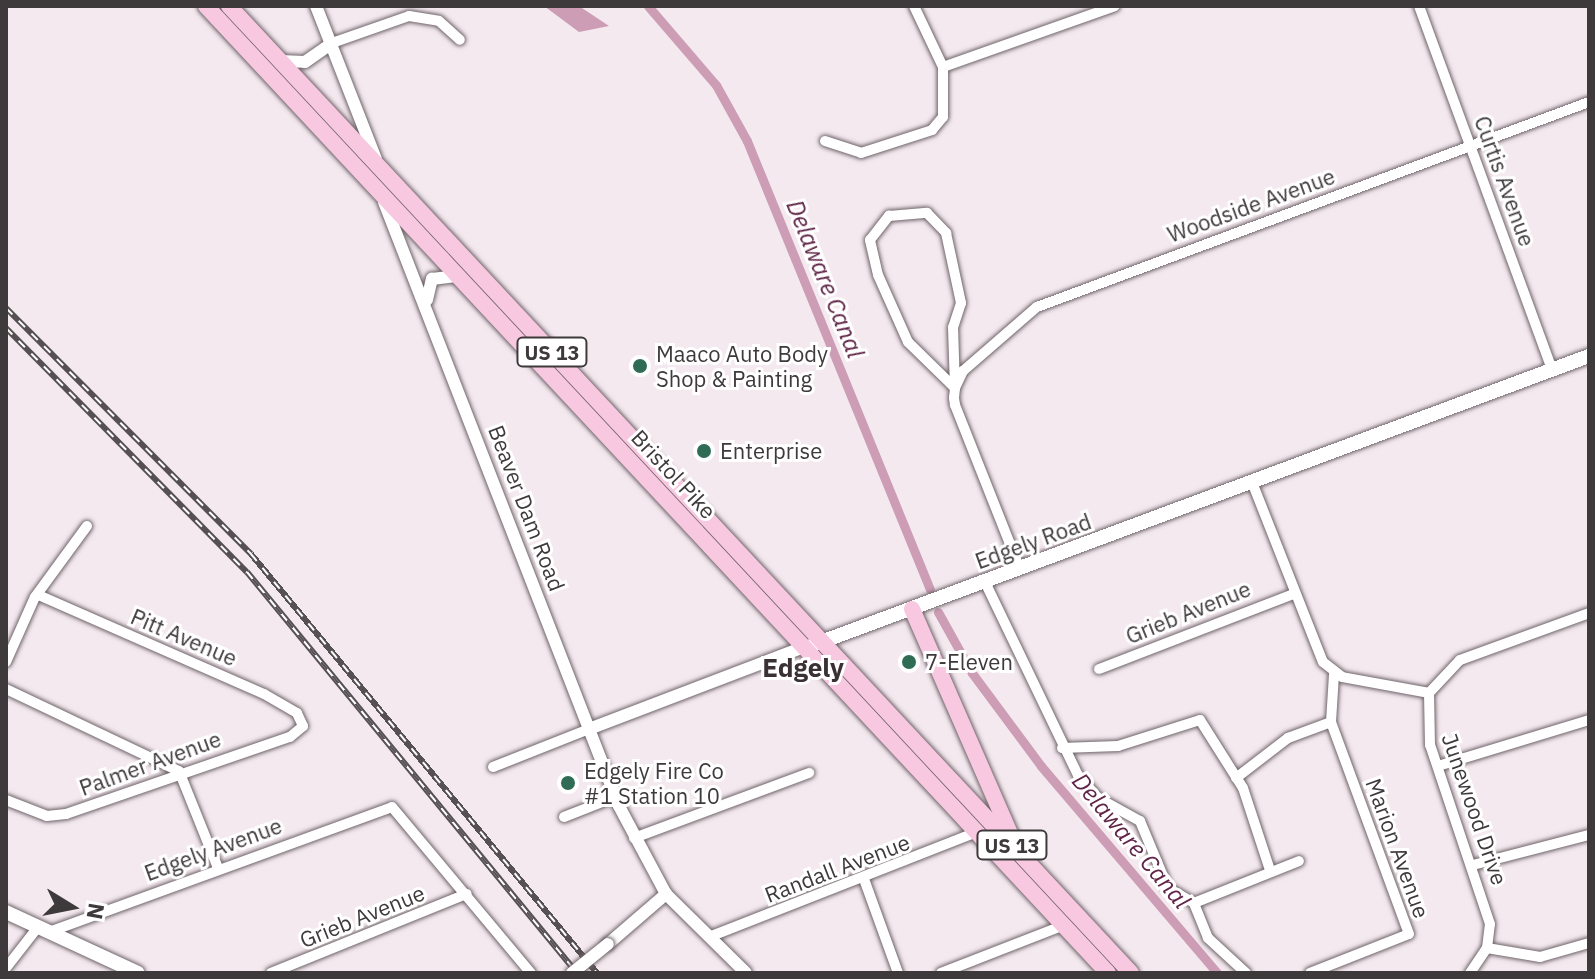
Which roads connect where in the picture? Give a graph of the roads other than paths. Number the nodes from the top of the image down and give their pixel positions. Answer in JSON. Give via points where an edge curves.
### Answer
{"nodes":[{"id":1,"x":206,"y":6,"type":"edge"},
{"id":2,"x":229,"y":6,"type":"edge"},
{"id":3,"x":316,"y":6,"type":"edge"},
{"id":4,"x":914,"y":6,"type":"edge"},
{"id":5,"x":1115,"y":6,"type":"edge"},
{"id":6,"x":1419,"y":6,"type":"edge"},
{"id":7,"x":460,"y":40,"type":"dead end"},
{"id":8,"x":332,"y":43,"type":"junction"},
{"id":9,"x":280,"y":61,"type":"junction"},
{"id":10,"x":943,"y":67,"type":"junction"},
{"id":11,"x":1589,"y":102,"type":"edge"},
{"id":12,"x":825,"y":141,"type":"dead end"},
{"id":13,"x":1472,"y":145,"type":"junction"},
{"id":14,"x":380,"y":167,"type":"junction"},
{"id":15,"x":377,"y":189,"type":"junction"},
{"id":16,"x":458,"y":276,"type":"junction"},
{"id":17,"x":427,"y":300,"type":"junction"},
{"id":18,"x":1589,"y":356,"type":"edge"},
{"id":19,"x":1552,"y":370,"type":"junction"},
{"id":20,"x":955,"y":388,"type":"junction"},
{"id":21,"x":1252,"y":482,"type":"junction"},
{"id":22,"x":87,"y":526,"type":"dead end"},
{"id":23,"x":1020,"y":569,"type":"junction"},
{"id":24,"x":985,"y":582,"type":"junction"},
{"id":25,"x":1293,"y":594,"type":"junction"},
{"id":26,"x":38,"y":595,"type":"junction"},
{"id":27,"x":912,"y":609,"type":"junction"},
{"id":28,"x":1589,"y":613,"type":"edge"},
{"id":29,"x":823,"y":642,"type":"junction"},
{"id":30,"x":804,"y":647,"type":"junction"},
{"id":31,"x":6,"y":662,"type":"edge"},
{"id":32,"x":1099,"y":669,"type":"dead end"},
{"id":33,"x":1334,"y":674,"type":"junction"},
{"id":34,"x":6,"y":689,"type":"edge"},
{"id":35,"x":1429,"y":693,"type":"junction"},
{"id":36,"x":1589,"y":720,"type":"edge"},
{"id":37,"x":1331,"y":722,"type":"junction"},
{"id":38,"x":303,"y":726,"type":"joint"},
{"id":39,"x":589,"y":729,"type":"junction"},
{"id":40,"x":1062,"y":748,"type":"junction"},
{"id":41,"x":1438,"y":766,"type":"junction"},
{"id":42,"x":493,"y":767,"type":"dead end"},
{"id":43,"x":179,"y":771,"type":"junction"},
{"id":44,"x":809,"y":773,"type":"dead end"},
{"id":45,"x":1236,"y":778,"type":"junction"},
{"id":46,"x":615,"y":797,"type":"junction"},
{"id":47,"x":6,"y":800,"type":"edge"},
{"id":48,"x":564,"y":817,"type":"dead end"},
{"id":49,"x":977,"y":832,"type":"junction"},
{"id":50,"x":1589,"y":835,"type":"edge"},
{"id":51,"x":634,"y":838,"type":"junction"},
{"id":52,"x":1018,"y":851,"type":"junction"},
{"id":53,"x":1299,"y":861,"type":"dead end"},
{"id":54,"x":1473,"y":865,"type":"junction"},
{"id":55,"x":218,"y":868,"type":"junction"},
{"id":56,"x":1270,"y":870,"type":"junction"},
{"id":57,"x":864,"y":879,"type":"junction"},
{"id":58,"x":467,"y":894,"type":"junction"},
{"id":59,"x":666,"y":894,"type":"junction"},
{"id":60,"x":1194,"y":903,"type":"junction"},
{"id":61,"x":6,"y":912,"type":"edge"},
{"id":62,"x":1064,"y":925,"type":"junction"},
{"id":63,"x":43,"y":930,"type":"junction"},
{"id":64,"x":709,"y":937,"type":"junction"},
{"id":65,"x":1589,"y":943,"type":"edge"},
{"id":66,"x":1487,"y":948,"type":"junction"},
{"id":67,"x":6,"y":968,"type":"edge"},
{"id":68,"x":138,"y":973,"type":"edge"},
{"id":69,"x":271,"y":973,"type":"edge"},
{"id":70,"x":531,"y":973,"type":"edge"},
{"id":71,"x":572,"y":973,"type":"edge"},
{"id":72,"x":746,"y":973,"type":"edge"},
{"id":73,"x":898,"y":973,"type":"edge"},
{"id":74,"x":941,"y":973,"type":"edge"},
{"id":75,"x":1108,"y":973,"type":"edge"},
{"id":76,"x":1131,"y":973,"type":"edge"},
{"id":77,"x":1246,"y":973,"type":"edge"},
{"id":78,"x":1310,"y":973,"type":"edge"},
{"id":79,"x":1470,"y":973,"type":"edge"}],
"edges":[{"from":1,"to":15,"type":"highway","name":"Bristol Pike","number":"US 13"},
{"from":2,"to":9,"type":"highway","name":"Bristol Pike","number":"US 13"},
{"from":3,"to":8,"type":"street"},
{"from":4,"to":10,"type":"street","via":[[926,41]]},
{"from":5,"to":10,"type":"street"},
{"from":6,"to":13,"type":"street","name":"Curtis Avenue"},
{"from":7,"to":8,"type":"street","via":[[439,21],[409,16]]},
{"from":8,"to":9,"type":"street","via":[[305,62]]},
{"from":8,"to":14,"type":"street"},
{"from":9,"to":14,"type":"highway","name":"Bristol Pike","number":"US 13"},
{"from":10,"to":12,"type":"street","via":[[942,120],[932,130],[861,153]]},
{"from":11,"to":13,"type":"street","name":"Woodside Avenue"},
{"from":13,"to":19,"type":"street","name":"Curtis Avenue"},
{"from":13,"to":20,"type":"street","name":"Woodside Avenue","via":[[1037,307],[996,338]]},
{"from":14,"to":29,"type":"highway","name":"Bristol Pike","number":"US 13"},
{"from":15,"to":16,"type":"highway","name":"Bristol Pike","number":"US 13"},
{"from":15,"to":17,"type":"street","name":"Beaver Dam Road"},
{"from":16,"to":17,"type":"street","via":[[432,279]]},
{"from":16,"to":30,"type":"highway","name":"Bristol Pike","number":"US 13"},
{"from":17,"to":39,"type":"street","name":"Beaver Dam Road"},
{"from":18,"to":19,"type":"main road","name":"Edgely Road"},
{"from":19,"to":21,"type":"main road","name":"Edgely Road"},
{"from":20,"to":20,"type":"street","via":[[908,342],[878,275],[870,240],[889,216],[927,213],[946,233],[961,303],[953,327]]},
{"from":20,"to":23,"type":"street","via":[[955,405]]},
{"from":21,"to":23,"type":"main road","name":"Edgely Road"},
{"from":21,"to":25,"type":"street"},
{"from":22,"to":26,"type":"street"},
{"from":23,"to":24,"type":"main road","name":"Edgely Road"},
{"from":24,"to":27,"type":"main road","name":"Edgely Road"},
{"from":24,"to":40,"type":"street"},
{"from":25,"to":32,"type":"street","name":"Grieb Avenue"},
{"from":25,"to":33,"type":"street","via":[[1311,643]]},
{"from":26,"to":31,"type":"street"},
{"from":26,"to":38,"type":"street","name":"Pitt Avenue","via":[[264,694],[297,713]]},
{"from":27,"to":29,"type":"main road","name":"Edgely Road"},
{"from":27,"to":52,"type":"highway"},
{"from":28,"to":35,"type":"street","via":[[1460,660]]},
{"from":29,"to":30,"type":"main road","name":"Edgely Road"},
{"from":29,"to":52,"type":"highway","name":"Bristol Pike","number":"US 13"},
{"from":30,"to":39,"type":"street","name":"Edgely Road"},
{"from":30,"to":49,"type":"highway","name":"Bristol Pike","number":"US 13"},
{"from":33,"to":35,"type":"street"},
{"from":33,"to":37,"type":"street","name":"Marion Avenue"},
{"from":34,"to":43,"type":"street"},
{"from":35,"to":41,"type":"street","name":"Junewood Drive","via":[[1425,719]]},
{"from":36,"to":41,"type":"street"},
{"from":37,"to":45,"type":"street","via":[[1288,738]]},
{"from":37,"to":78,"type":"street","name":"Marion Avenue","via":[[1409,934]]},
{"from":38,"to":43,"type":"street","name":"Palmer Avenue","via":[[290,737]]},
{"from":39,"to":42,"type":"street","name":"Edgely Road"},
{"from":39,"to":46,"type":"street","name":"Beaver Dam Road"},
{"from":40,"to":45,"type":"street","via":[[1118,746],[1200,720]]},
{"from":40,"to":60,"type":"street","via":[[1098,798],[1140,821],[1168,888]]},
{"from":41,"to":54,"type":"street","name":"Junewood Drive"},
{"from":43,"to":47,"type":"street","name":"Palmer Avenue","via":[[58,816]]},
{"from":43,"to":55,"type":"street"},
{"from":44,"to":51,"type":"street"},
{"from":45,"to":56,"type":"street"},
{"from":46,"to":48,"type":"street"},
{"from":46,"to":51,"type":"street","name":"Beaver Dam Road"},
{"from":49,"to":57,"type":"street","name":"Randall Avenue"},
{"from":49,"to":62,"type":"highway","name":"Bristol Pike","number":"US 13"},
{"from":50,"to":54,"type":"street"},
{"from":51,"to":59,"type":"street","name":"Beaver Dam Road"},
{"from":52,"to":76,"type":"highway","name":"Bristol Pike","number":"US 13"},
{"from":53,"to":56,"type":"street"},
{"from":54,"to":66,"type":"street","name":"Junewood Drive","via":[[1490,924]]},
{"from":55,"to":58,"type":"street","name":"Edgely Avenue","via":[[392,807]]},
{"from":55,"to":63,"type":"street","name":"Edgely Avenue"},
{"from":56,"to":60,"type":"street"},
{"from":57,"to":64,"type":"street","name":"Randall Avenue"},
{"from":57,"to":73,"type":"street"},
{"from":58,"to":69,"type":"street","name":"Grieb Avenue"},
{"from":58,"to":70,"type":"street"},
{"from":59,"to":64,"type":"street","name":"Beaver Dam Road"},
{"from":59,"to":71,"type":"street","bridge":true},
{"from":60,"to":77,"type":"street","via":[[1208,938]]},
{"from":61,"to":63,"type":"main road"},
{"from":62,"to":74,"type":"street"},
{"from":62,"to":75,"type":"highway","name":"Bristol Pike","number":"US 13"},
{"from":63,"to":67,"type":"street"},
{"from":63,"to":68,"type":"main road"},
{"from":64,"to":72,"type":"street","name":"Beaver Dam Road"},
{"from":65,"to":66,"type":"street","via":[[1540,957]]},
{"from":66,"to":79,"type":"street"}]}
